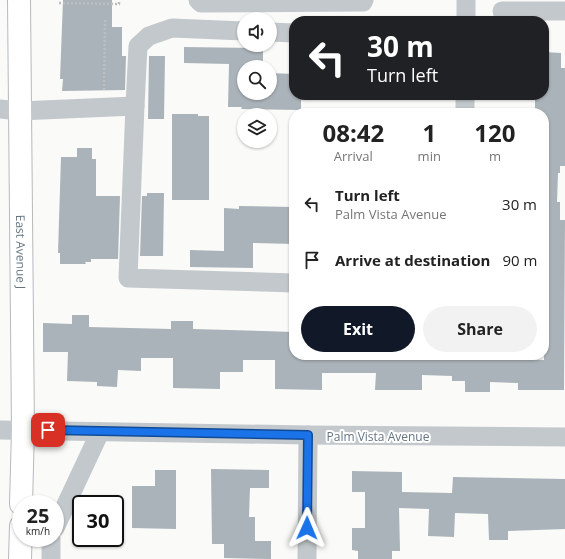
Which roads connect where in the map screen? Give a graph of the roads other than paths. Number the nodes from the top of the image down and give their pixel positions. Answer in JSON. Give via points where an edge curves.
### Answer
{"nodes":[{"id":1,"x":198,"y":0,"type":"edge"},
{"id":2,"x":364,"y":0,"type":"edge"},
{"id":3,"x":466,"y":0,"type":"edge"},
{"id":4,"x":18,"y":2,"type":"edge"},
{"id":5,"x":502,"y":11,"type":"dead end"},
{"id":6,"x":565,"y":11,"type":"edge"},
{"id":7,"x":466,"y":16,"type":"edge"},
{"id":8,"x":237,"y":31,"type":"edge"},
{"id":9,"x":277,"y":32,"type":"edge"},
{"id":10,"x":289,"y":33,"type":"edge"},
{"id":11,"x":135,"y":106,"type":"junction"},
{"id":12,"x":9,"y":110,"type":"edge"},
{"id":13,"x":289,"y":283,"type":"edge"},
{"id":14,"x":0,"y":430,"type":"edge"},
{"id":15,"x":23,"y":430,"type":"junction"},
{"id":16,"x":100,"y":432,"type":"junction"},
{"id":17,"x":308,"y":435,"type":"junction"},
{"id":18,"x":565,"y":437,"type":"edge"},
{"id":19,"x":21,"y":495,"type":"edge"},
{"id":20,"x":64,"y":509,"type":"edge"},
{"id":21,"x":20,"y":547,"type":"edge"},
{"id":22,"x":51,"y":547,"type":"edge"},
{"id":23,"x":20,"y":559,"type":"edge"},
{"id":24,"x":51,"y":559,"type":"edge"},
{"id":25,"x":307,"y":559,"type":"edge"}],
"edges":[{"from":1,"to":2,"type":"street","via":[[201,3]]},
{"from":3,"to":7,"type":"street"},
{"from":4,"to":12,"type":"main road","name":"East Avenue J"},
{"from":5,"to":6,"type":"street"},
{"from":8,"to":11,"type":"street","via":[[172,28],[149,36],[138,46]]},
{"from":9,"to":10,"type":"street"},
{"from":11,"to":12,"type":"street"},
{"from":11,"to":13,"type":"street","via":[[128,278]]},
{"from":12,"to":15,"type":"main road","name":"East Avenue J"},
{"from":14,"to":15,"type":"street","name":"Palm Vista Avenue"},
{"from":15,"to":16,"type":"street","name":"Palm Vista Avenue"},
{"from":15,"to":19,"type":"main road","name":"East Avenue J"},
{"from":16,"to":17,"type":"street","name":"Palm Vista Avenue"},
{"from":16,"to":20,"type":"street"},
{"from":17,"to":18,"type":"street","name":"Palm Vista Avenue"},
{"from":17,"to":25,"type":"street"},
{"from":21,"to":23,"type":"main road"},
{"from":22,"to":24,"type":"street"}]}
